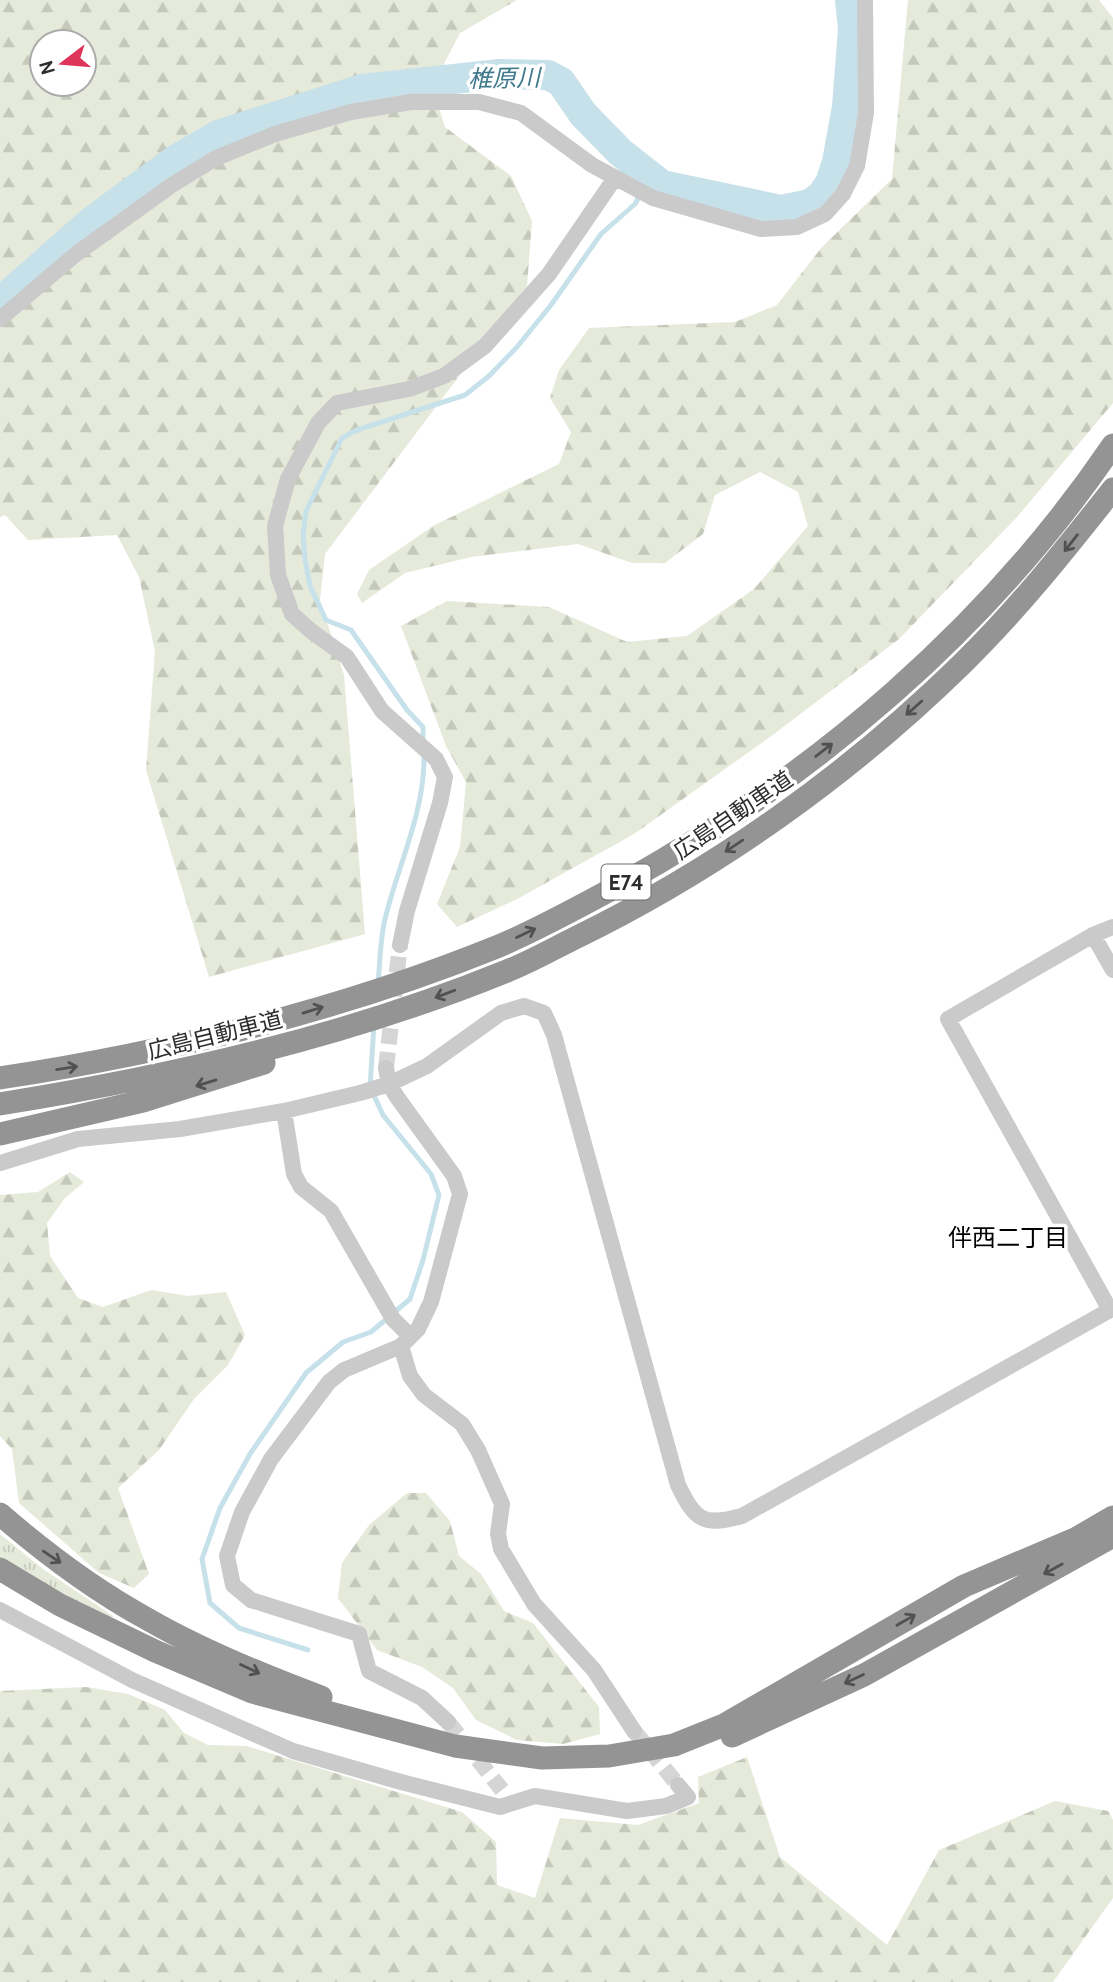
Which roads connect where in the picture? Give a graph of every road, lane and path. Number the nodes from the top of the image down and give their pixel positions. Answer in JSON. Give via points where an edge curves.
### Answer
{"nodes":[{"id":1,"x":865,"y":0,"type":"edge"},
{"id":2,"x":615,"y":178,"type":"junction"},
{"id":3,"x":0,"y":319,"type":"edge"},
{"id":4,"x":1113,"y":445,"type":"edge"},
{"id":5,"x":1113,"y":489,"type":"edge"},
{"id":6,"x":1113,"y":928,"type":"edge"},
{"id":7,"x":1093,"y":935,"type":"junction"},
{"id":8,"x":400,"y":945,"type":"tunnel mouth"},
{"id":9,"x":1113,"y":970,"type":"edge"},
{"id":10,"x":408,"y":1009,"type":"junction"},
{"id":11,"x":388,"y":1076,"type":"junction"},
{"id":12,"x":0,"y":1078,"type":"edge"},
{"id":13,"x":0,"y":1104,"type":"edge"},
{"id":14,"x":284,"y":1111,"type":"junction"},
{"id":15,"x":0,"y":1134,"type":"edge"},
{"id":16,"x":0,"y":1163,"type":"edge"},
{"id":17,"x":406,"y":1341,"type":"junction"},
{"id":18,"x":0,"y":1514,"type":"edge"},
{"id":19,"x":1113,"y":1517,"type":"edge"},
{"id":20,"x":1113,"y":1535,"type":"edge"},
{"id":21,"x":0,"y":1569,"type":"edge"},
{"id":22,"x":0,"y":1585,"type":"edge"},
{"id":23,"x":0,"y":1610,"type":"edge"},
{"id":24,"x":448,"y":1722,"type":"tunnel mouth"},
{"id":25,"x":634,"y":1731,"type":"tunnel mouth"},
{"id":26,"x":455,"y":1746,"type":"junction"},
{"id":27,"x":678,"y":1785,"type":"dead end"}],
"edges":[{"from":1,"to":2,"type":"street","via":[[866,113],[857,166],[843,194],[825,214],[797,227],[761,229],[642,192]]},
{"from":2,"to":3,"type":"street","via":[[521,113],[443,101],[351,112],[275,134],[216,158],[76,254]]},
{"from":2,"to":8,"type":"street","via":[[549,274],[485,346],[444,376],[409,389],[337,403],[318,423],[288,479],[275,526],[278,575],[292,614],[347,657],[382,710],[436,758],[445,777]]},
{"from":12,"to":4,"type":"highway","name":"広島自動車道","number":"E74","one_way":true,"via":[[179,1045],[402,983],[502,944],[690,846],[778,786],[858,723],[948,642],[1032,552]]},
{"from":5,"to":10,"type":"highway","name":"広島自動車道","number":"E74","one_way":true,"via":[[1043,577],[963,663],[883,736],[792,807],[704,867],[610,921],[511,970]]},
{"from":6,"to":7,"type":"street"},
{"from":7,"to":9,"type":"street"},
{"from":7,"to":11,"type":"street","via":[[948,1019],[1110,1310],[742,1516],[720,1522],[703,1520],[690,1509],[678,1485],[554,1035],[544,1013],[524,1006],[501,1013],[427,1066]]},
{"from":10,"to":13,"type":"highway","name":"広島自動車道","number":"E74","via":[[186,1069]]},
{"from":10,"to":15,"type":"highway","one_way":true,"via":[[223,1078]]},
{"from":11,"to":14,"type":"street","via":[[360,1093]]},
{"from":11,"to":17,"type":"street","via":[[454,1176],[460,1194],[431,1302],[418,1329]]},
{"from":14,"to":16,"type":"street","via":[[180,1129],[78,1139]]},
{"from":14,"to":17,"type":"street","via":[[294,1174],[301,1186],[331,1211]]},
{"from":17,"to":24,"type":"street","via":[[344,1370],[329,1382],[271,1459],[242,1512],[227,1556],[233,1585],[251,1600],[359,1634],[369,1671],[422,1698]]},
{"from":17,"to":25,"type":"street","via":[[411,1376],[424,1395],[462,1424],[478,1450],[502,1504],[501,1549],[534,1604],[594,1670]]},
{"from":18,"to":26,"type":"highway","one_way":true,"via":[[44,1552],[148,1620],[260,1674]]},
{"from":26,"to":19,"type":"highway","one_way":true,"via":[[542,1758],[609,1756],[674,1745],[724,1725],[964,1586],[1077,1538]]},
{"from":20,"to":22,"type":"highway","one_way":true,"via":[[864,1675],[676,1757],[607,1770],[541,1772],[450,1761],[248,1706],[149,1664]]},
{"from":21,"to":26,"type":"highway","via":[[60,1605],[252,1692]]},
{"from":23,"to":27,"type":"street","via":[[132,1680],[293,1751],[401,1782],[500,1807],[505,1797],[535,1796],[627,1811],[666,1806],[688,1797]]}]}
